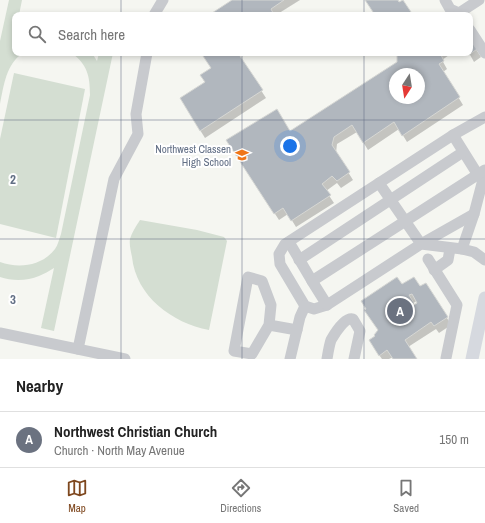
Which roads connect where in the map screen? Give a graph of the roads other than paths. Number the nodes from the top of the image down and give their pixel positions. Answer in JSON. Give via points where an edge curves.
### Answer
{"nodes":[{"id":1,"x":163,"y":0,"type":"edge"},
{"id":2,"x":445,"y":0,"type":"edge"},
{"id":3,"x":479,"y":0,"type":"edge"},
{"id":4,"x":156,"y":12,"type":"edge"},
{"id":5,"x":456,"y":12,"type":"edge"},
{"id":6,"x":463,"y":12,"type":"edge"},
{"id":7,"x":473,"y":35,"type":"edge"},
{"id":8,"x":485,"y":53,"type":"edge"},
{"id":9,"x":146,"y":56,"type":"edge"},
{"id":10,"x":485,"y":116,"type":"edge"},
{"id":11,"x":453,"y":135,"type":"junction"},
{"id":12,"x":463,"y":152,"type":"junction"},
{"id":13,"x":483,"y":172,"type":"edge"},
{"id":14,"x":379,"y":183,"type":"junction"},
{"id":15,"x":390,"y":200,"type":"junction"},
{"id":16,"x":474,"y":214,"type":"junction"},
{"id":17,"x":405,"y":221,"type":"junction"},
{"id":18,"x":289,"y":242,"type":"junction"},
{"id":19,"x":421,"y":244,"type":"junction"},
{"id":20,"x":450,"y":249,"type":"junction"},
{"id":21,"x":462,"y":250,"type":"junction"},
{"id":22,"x":428,"y":259,"type":"dead end"},
{"id":23,"x":299,"y":260,"type":"junction"},
{"id":24,"x":485,"y":260,"type":"edge"},
{"id":25,"x":434,"y":270,"type":"junction"},
{"id":26,"x":312,"y":281,"type":"junction"},
{"id":27,"x":485,"y":298,"type":"edge"},
{"id":28,"x":327,"y":305,"type":"junction"},
{"id":29,"x":305,"y":306,"type":"junction"},
{"id":30,"x":269,"y":325,"type":"junction"},
{"id":31,"x":297,"y":330,"type":"junction"},
{"id":32,"x":0,"y":333,"type":"edge"},
{"id":33,"x":78,"y":350,"type":"junction"},
{"id":34,"x":289,"y":358,"type":"edge"},
{"id":35,"x":125,"y":359,"type":"edge"},
{"id":36,"x":327,"y":359,"type":"edge"},
{"id":37,"x":354,"y":359,"type":"edge"},
{"id":38,"x":448,"y":359,"type":"edge"},
{"id":39,"x":472,"y":359,"type":"edge"}],
"edges":[{"from":1,"to":4,"type":"street"},
{"from":2,"to":5,"type":"street","via":[[450,9]]},
{"from":3,"to":6,"type":"street"},
{"from":7,"to":8,"type":"street"},
{"from":9,"to":33,"type":"street","via":[[136,114],[138,134],[114,179]]},
{"from":10,"to":11,"type":"street"},
{"from":11,"to":12,"type":"street"},
{"from":11,"to":14,"type":"street"},
{"from":12,"to":13,"type":"street"},
{"from":12,"to":15,"type":"street"},
{"from":13,"to":16,"type":"street"},
{"from":13,"to":17,"type":"street"},
{"from":14,"to":15,"type":"street"},
{"from":14,"to":18,"type":"street"},
{"from":15,"to":17,"type":"street"},
{"from":15,"to":23,"type":"street"},
{"from":16,"to":19,"type":"street"},
{"from":16,"to":21,"type":"street"},
{"from":17,"to":19,"type":"street"},
{"from":17,"to":26,"type":"street"},
{"from":18,"to":23,"type":"street"},
{"from":18,"to":29,"type":"street","via":[[279,254],[280,264]]},
{"from":19,"to":20,"type":"street"},
{"from":19,"to":28,"type":"street"},
{"from":20,"to":21,"type":"street"},
{"from":20,"to":25,"type":"street","via":[[448,260]]},
{"from":21,"to":24,"type":"street","via":[[474,252]]},
{"from":22,"to":25,"type":"street"},
{"from":23,"to":26,"type":"street"},
{"from":25,"to":38,"type":"street","via":[[457,305]]},
{"from":26,"to":28,"type":"street"},
{"from":27,"to":39,"type":"main road"},
{"from":28,"to":29,"type":"street","via":[[314,309]]},
{"from":29,"to":31,"type":"street"},
{"from":30,"to":30,"type":"street","via":[[252,354],[234,351],[248,277],[262,281],[271,305]]},
{"from":30,"to":31,"type":"street"},
{"from":31,"to":34,"type":"street"},
{"from":32,"to":33,"type":"street"},
{"from":33,"to":35,"type":"street"},
{"from":36,"to":37,"type":"street","via":[[331,340],[349,318],[353,319],[360,331]]}]}
